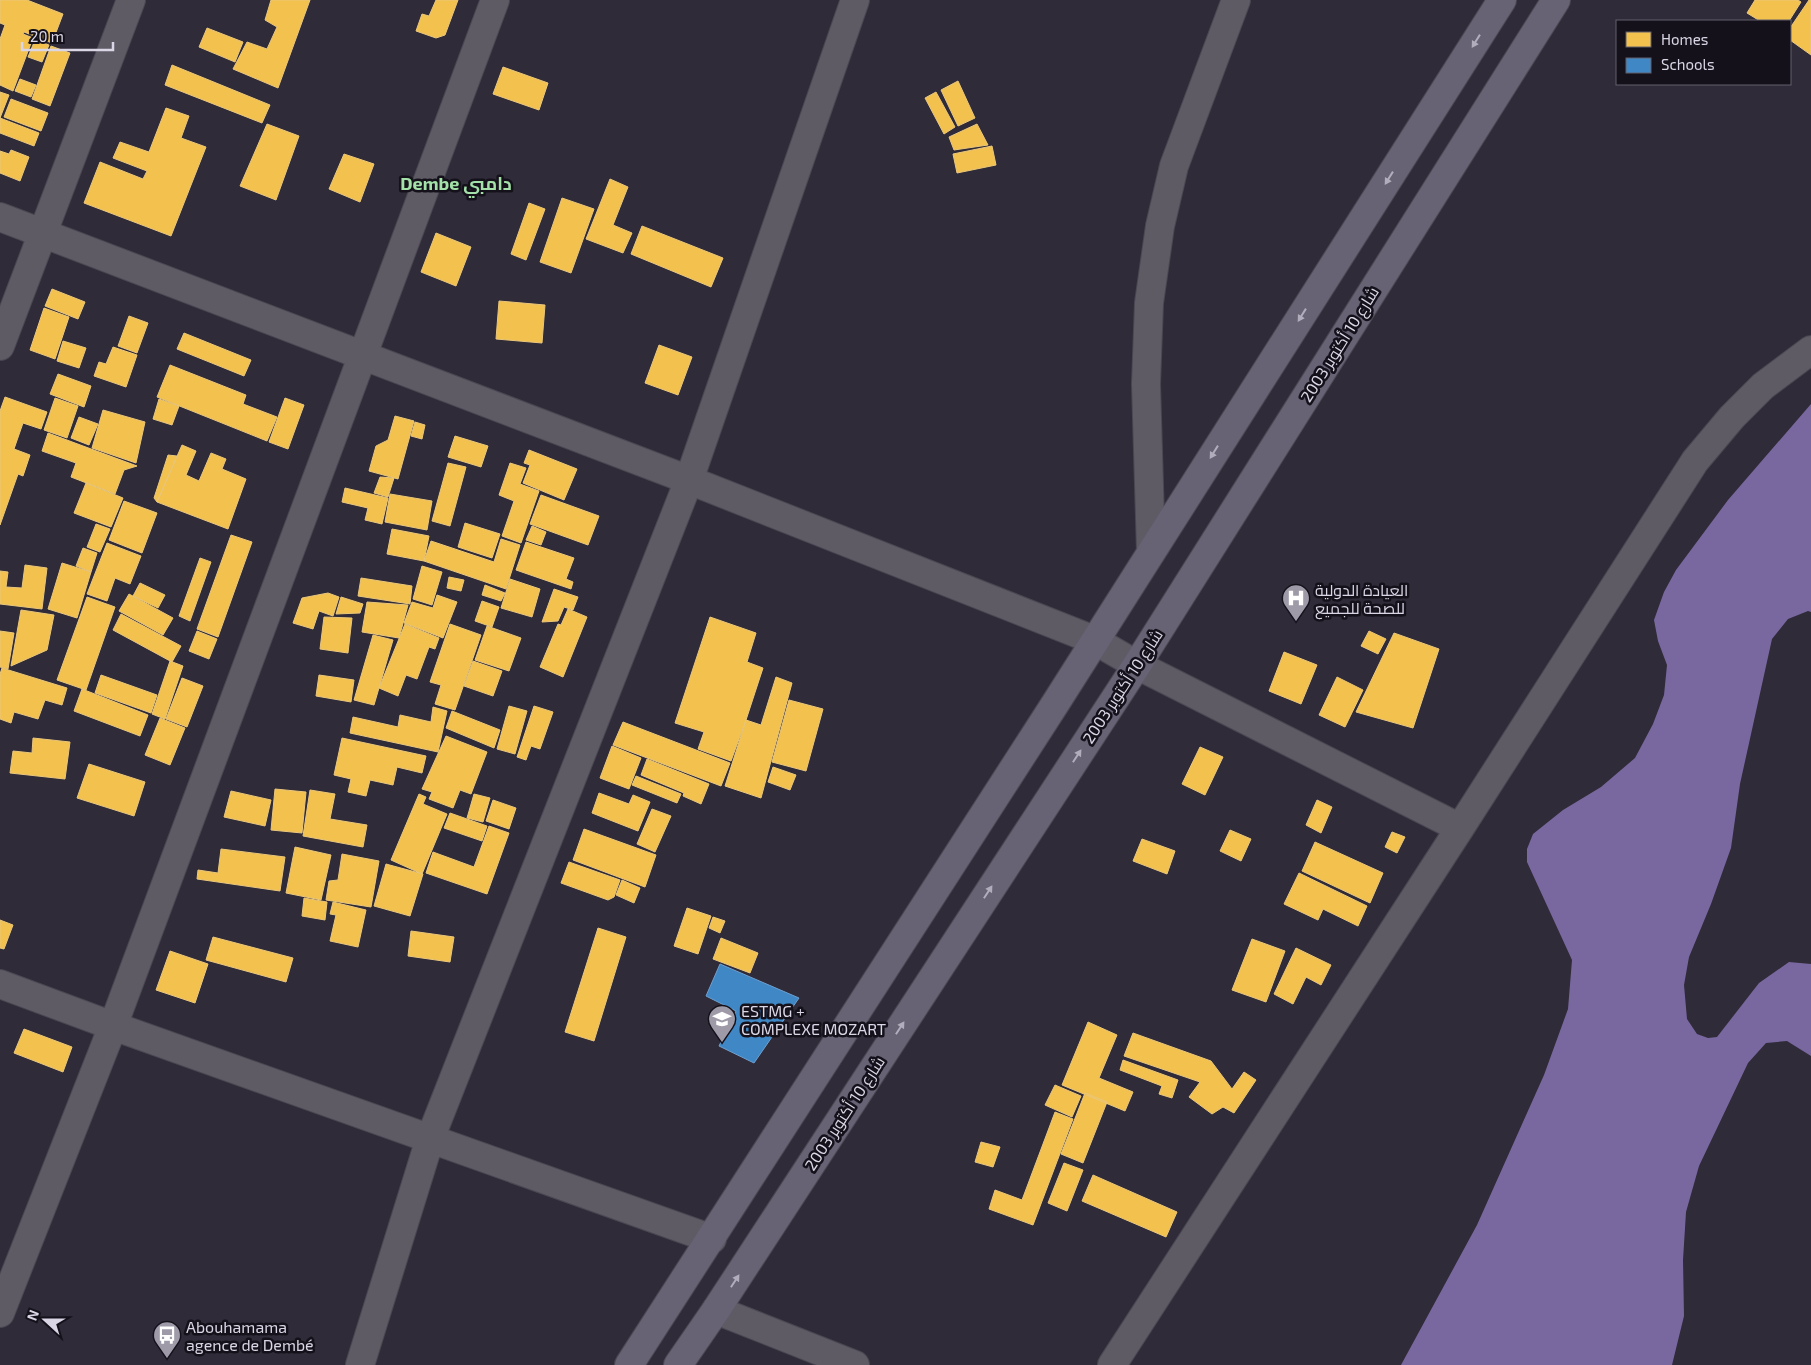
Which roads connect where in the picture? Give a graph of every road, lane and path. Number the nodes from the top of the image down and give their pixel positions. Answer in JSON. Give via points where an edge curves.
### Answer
{"nodes":[{"id":1,"x":131,"y":0,"type":"edge"},
{"id":2,"x":495,"y":0,"type":"edge"},
{"id":3,"x":855,"y":0,"type":"edge"},
{"id":4,"x":1236,"y":0,"type":"edge"},
{"id":5,"x":1502,"y":0,"type":"edge"},
{"id":6,"x":1556,"y":0,"type":"edge"},
{"id":7,"x":0,"y":217,"type":"edge"},
{"id":8,"x":44,"y":233,"type":"junction"},
{"id":9,"x":0,"y":346,"type":"edge"},
{"id":10,"x":1811,"y":350,"type":"edge"},
{"id":11,"x":363,"y":355,"type":"junction"},
{"id":12,"x":689,"y":480,"type":"junction"},
{"id":13,"x":1151,"y":552,"type":"junction"},
{"id":14,"x":1094,"y":640,"type":"junction"},
{"id":15,"x":1136,"y":665,"type":"junction"},
{"id":16,"x":1460,"y":828,"type":"junction"},
{"id":17,"x":0,"y":984,"type":"edge"},
{"id":18,"x":113,"y":1026,"type":"junction"},
{"id":19,"x":430,"y":1138,"type":"junction"},
{"id":20,"x":712,"y":1239,"type":"junction"},
{"id":21,"x":716,"y":1310,"type":"junction"},
{"id":22,"x":0,"y":1313,"type":"edge"},
{"id":23,"x":360,"y":1365,"type":"edge"},
{"id":24,"x":629,"y":1365,"type":"edge"},
{"id":25,"x":678,"y":1365,"type":"edge"},
{"id":26,"x":855,"y":1365,"type":"edge"},
{"id":27,"x":1112,"y":1365,"type":"edge"}],
"edges":[{"from":1,"to":8,"type":"street"},
{"from":2,"to":11,"type":"street"},
{"from":3,"to":12,"type":"street"},
{"from":4,"to":13,"type":"street","via":[[1174,166],[1160,226],[1149,303],[1146,384]]},
{"from":5,"to":13,"type":"highway","one_way":true},
{"from":6,"to":15,"type":"highway","name":"شارع 10 أكتوبر 2003"},
{"from":7,"to":8,"type":"street"},
{"from":8,"to":9,"type":"street"},
{"from":8,"to":11,"type":"street"},
{"from":10,"to":16,"type":"street","via":[[1763,386],[1732,416],[1694,461]]},
{"from":11,"to":12,"type":"street"},
{"from":11,"to":18,"type":"street"},
{"from":12,"to":14,"type":"street"},
{"from":12,"to":19,"type":"street"},
{"from":13,"to":14,"type":"highway"},
{"from":14,"to":15,"type":"street"},
{"from":14,"to":20,"type":"highway"},
{"from":15,"to":16,"type":"street"},
{"from":21,"to":15,"type":"highway","name":"شارع 10 أكتوبر 2003","one_way":true},
{"from":16,"to":27,"type":"street"},
{"from":17,"to":18,"type":"street"},
{"from":18,"to":19,"type":"street"},
{"from":18,"to":22,"type":"street"},
{"from":19,"to":20,"type":"street"},
{"from":19,"to":23,"type":"street"},
{"from":20,"to":24,"type":"highway"},
{"from":21,"to":25,"type":"highway","name":"شارع 10 أكتوبر 2003"},
{"from":21,"to":26,"type":"street"}]}
